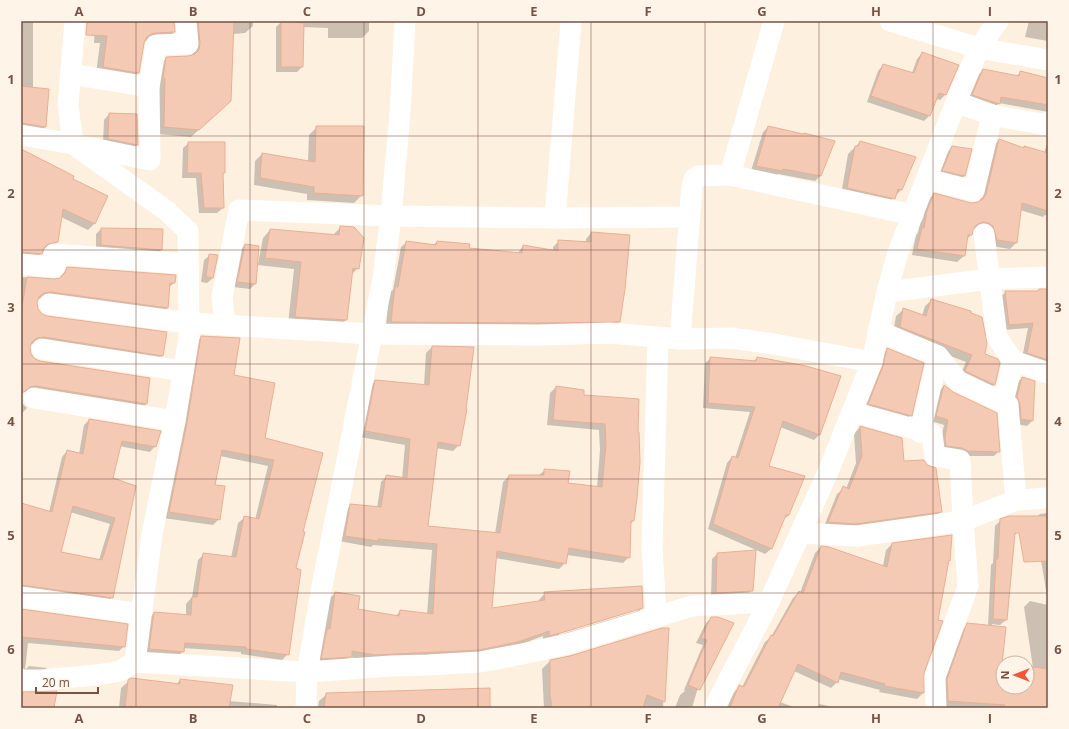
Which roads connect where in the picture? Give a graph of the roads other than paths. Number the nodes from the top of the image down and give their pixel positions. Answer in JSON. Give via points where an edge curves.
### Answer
{"nodes":[{"id":1,"x":75,"y":21,"type":"edge"},
{"id":2,"x":186,"y":21,"type":"edge"},
{"id":3,"x":405,"y":21,"type":"edge"},
{"id":4,"x":571,"y":21,"type":"edge"},
{"id":5,"x":774,"y":21,"type":"edge"},
{"id":6,"x":890,"y":21,"type":"edge"},
{"id":7,"x":998,"y":21,"type":"edge"},
{"id":8,"x":979,"y":48,"type":"junction"},
{"id":9,"x":1048,"y":60,"type":"edge"},
{"id":10,"x":71,"y":74,"type":"junction"},
{"id":11,"x":149,"y":86,"type":"junction"},
{"id":12,"x":956,"y":102,"type":"junction"},
{"id":13,"x":992,"y":115,"type":"junction"},
{"id":14,"x":1048,"y":122,"type":"edge"},
{"id":15,"x":21,"y":135,"type":"edge"},
{"id":16,"x":73,"y":144,"type":"junction"},
{"id":17,"x":730,"y":175,"type":"junction"},
{"id":18,"x":927,"y":179,"type":"junction"},
{"id":19,"x":913,"y":215,"type":"junction"},
{"id":20,"x":392,"y":216,"type":"junction"},
{"id":21,"x":689,"y":217,"type":"junction"},
{"id":22,"x":555,"y":218,"type":"junction"},
{"id":23,"x":984,"y":234,"type":"dead end"},
{"id":24,"x":21,"y":264,"type":"edge"},
{"id":25,"x":188,"y":264,"type":"junction"},
{"id":26,"x":1048,"y":277,"type":"edge"},
{"id":27,"x":990,"y":279,"type":"junction"},
{"id":28,"x":887,"y":292,"type":"junction"},
{"id":29,"x":49,"y":304,"type":"dead end"},
{"id":30,"x":189,"y":323,"type":"junction"},
{"id":31,"x":225,"y":324,"type":"junction"},
{"id":32,"x":878,"y":331,"type":"junction"},
{"id":33,"x":372,"y":334,"type":"junction"},
{"id":34,"x":658,"y":338,"type":"junction"},
{"id":35,"x":680,"y":339,"type":"junction"},
{"id":36,"x":42,"y":349,"type":"dead end"},
{"id":37,"x":938,"y":356,"type":"junction"},
{"id":38,"x":1013,"y":361,"type":"junction"},
{"id":39,"x":872,"y":362,"type":"junction"},
{"id":40,"x":184,"y":371,"type":"junction"},
{"id":41,"x":1048,"y":373,"type":"edge"},
{"id":42,"x":34,"y":398,"type":"dead end"},
{"id":43,"x":1003,"y":402,"type":"junction"},
{"id":44,"x":853,"y":412,"type":"junction"},
{"id":45,"x":175,"y":421,"type":"junction"},
{"id":46,"x":920,"y":432,"type":"junction"},
{"id":47,"x":1048,"y":498,"type":"edge"},
{"id":48,"x":1016,"y":500,"type":"junction"},
{"id":49,"x":963,"y":521,"type":"junction"},
{"id":50,"x":800,"y":533,"type":"junction"},
{"id":51,"x":21,"y":597,"type":"edge"},
{"id":52,"x":768,"y":602,"type":"junction"},
{"id":53,"x":141,"y":614,"type":"junction"},
{"id":54,"x":656,"y":616,"type":"junction"},
{"id":55,"x":135,"y":662,"type":"junction"},
{"id":56,"x":307,"y":672,"type":"junction"},
{"id":57,"x":21,"y":680,"type":"edge"},
{"id":58,"x":306,"y":708,"type":"edge"},
{"id":59,"x":714,"y":708,"type":"edge"},
{"id":60,"x":936,"y":708,"type":"edge"}],
"edges":[{"from":1,"to":10,"type":"street"},
{"from":2,"to":11,"type":"street","via":[[188,44],[156,45]]},
{"from":3,"to":20,"type":"street"},
{"from":4,"to":22,"type":"street"},
{"from":5,"to":17,"type":"street"},
{"from":6,"to":8,"type":"street"},
{"from":7,"to":8,"type":"street"},
{"from":8,"to":9,"type":"street"},
{"from":8,"to":12,"type":"street"},
{"from":10,"to":11,"type":"street"},
{"from":10,"to":16,"type":"street","via":[[68,105]]},
{"from":11,"to":16,"type":"street","via":[[150,160]]},
{"from":12,"to":13,"type":"street"},
{"from":12,"to":18,"type":"street"},
{"from":13,"to":14,"type":"street","via":[[1047,125]]},
{"from":13,"to":18,"type":"street","via":[[974,191]]},
{"from":15,"to":16,"type":"street"},
{"from":16,"to":25,"type":"street","via":[[167,211],[188,231]]},
{"from":17,"to":19,"type":"street"},
{"from":17,"to":21,"type":"street","via":[[698,176],[694,179]]},
{"from":18,"to":19,"type":"street"},
{"from":19,"to":28,"type":"street","via":[[897,255]]},
{"from":20,"to":22,"type":"street"},
{"from":20,"to":31,"type":"street","via":[[239,210],[222,297]]},
{"from":20,"to":33,"type":"street"},
{"from":21,"to":22,"type":"street"},
{"from":21,"to":35,"type":"street"},
{"from":23,"to":27,"type":"street"},
{"from":24,"to":25,"type":"street","via":[[55,267],[54,254]]},
{"from":25,"to":30,"type":"street"},
{"from":26,"to":27,"type":"street"},
{"from":27,"to":28,"type":"street"},
{"from":27,"to":38,"type":"street","via":[[997,337]]},
{"from":28,"to":32,"type":"street"},
{"from":29,"to":30,"type":"street"},
{"from":30,"to":31,"type":"street"},
{"from":30,"to":40,"type":"street"},
{"from":31,"to":33,"type":"street"},
{"from":32,"to":37,"type":"street"},
{"from":32,"to":39,"type":"street"},
{"from":33,"to":34,"type":"street","via":[[610,333]]},
{"from":33,"to":56,"type":"street"},
{"from":34,"to":35,"type":"street"},
{"from":34,"to":54,"type":"street","via":[[652,548]]},
{"from":35,"to":39,"type":"street","via":[[732,338]]},
{"from":36,"to":40,"type":"street"},
{"from":37,"to":43,"type":"street","via":[[958,382]]},
{"from":37,"to":46,"type":"street"},
{"from":38,"to":41,"type":"street"},
{"from":38,"to":43,"type":"street"},
{"from":39,"to":44,"type":"street"},
{"from":40,"to":45,"type":"street"},
{"from":42,"to":45,"type":"street"},
{"from":43,"to":48,"type":"street","via":[[1008,404]]},
{"from":44,"to":46,"type":"street"},
{"from":44,"to":50,"type":"street"},
{"from":45,"to":53,"type":"street","via":[[152,534]]},
{"from":46,"to":49,"type":"street","via":[[932,434],[935,456],[960,460]]},
{"from":47,"to":48,"type":"street"},
{"from":48,"to":49,"type":"street"},
{"from":49,"to":50,"type":"street","via":[[857,536]]},
{"from":49,"to":60,"type":"street","via":[[968,586],[935,677]]},
{"from":50,"to":52,"type":"street"},
{"from":51,"to":53,"type":"street"},
{"from":52,"to":54,"type":"street","via":[[692,606]]},
{"from":52,"to":59,"type":"street"},
{"from":53,"to":55,"type":"street"},
{"from":54,"to":56,"type":"street","via":[[567,644],[480,662]]},
{"from":55,"to":56,"type":"street"},
{"from":55,"to":57,"type":"street","via":[[120,671],[97,675]]},
{"from":56,"to":58,"type":"street"}]}
